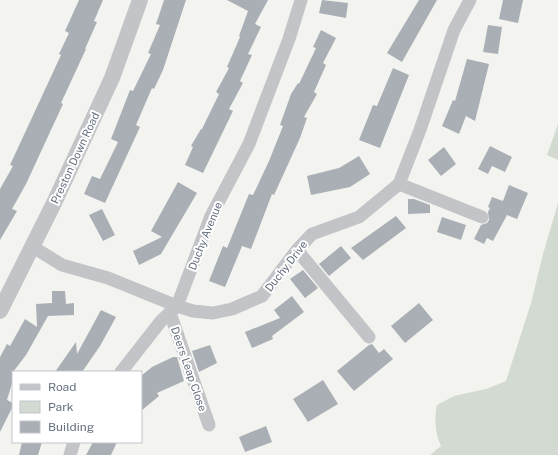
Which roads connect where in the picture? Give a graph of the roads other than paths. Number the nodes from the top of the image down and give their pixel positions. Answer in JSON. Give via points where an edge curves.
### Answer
{"nodes":[{"id":1,"x":140,"y":0,"type":"edge"},
{"id":2,"x":301,"y":0,"type":"edge"},
{"id":3,"x":470,"y":0,"type":"edge"},
{"id":4,"x":399,"y":184,"type":"junction"},
{"id":5,"x":482,"y":217,"type":"dead end"},
{"id":6,"x":33,"y":247,"type":"junction"},
{"id":7,"x":297,"y":250,"type":"junction"},
{"id":8,"x":174,"y":309,"type":"junction"},
{"id":9,"x":0,"y":312,"type":"edge"},
{"id":10,"x":369,"y":337,"type":"dead end"},
{"id":11,"x":122,"y":371,"type":"edge"},
{"id":12,"x":209,"y":425,"type":"dead end"},
{"id":13,"x":74,"y":443,"type":"edge"},
{"id":14,"x":70,"y":455,"type":"edge"}],
"edges":[{"from":1,"to":6,"type":"street","name":"Preston Down Road","via":[[112,78]]},
{"from":2,"to":8,"type":"street","name":"Duchy Avenue","via":[[249,144],[211,216]]},
{"from":3,"to":4,"type":"street","name":"Duchy Drive","via":[[454,30]]},
{"from":4,"to":5,"type":"street"},
{"from":4,"to":7,"type":"street","name":"Duchy Drive","via":[[359,217],[312,234]]},
{"from":6,"to":8,"type":"street","via":[[62,265],[108,278]]},
{"from":6,"to":9,"type":"street","name":"Preston Down Road"},
{"from":7,"to":8,"type":"street","name":"Duchy Drive","via":[[262,296],[232,309],[213,313]]},
{"from":7,"to":10,"type":"street"},
{"from":8,"to":11,"type":"street","via":[[161,321]]},
{"from":8,"to":12,"type":"street","name":"Deers Leap Close"},
{"from":13,"to":14,"type":"street"}]}
